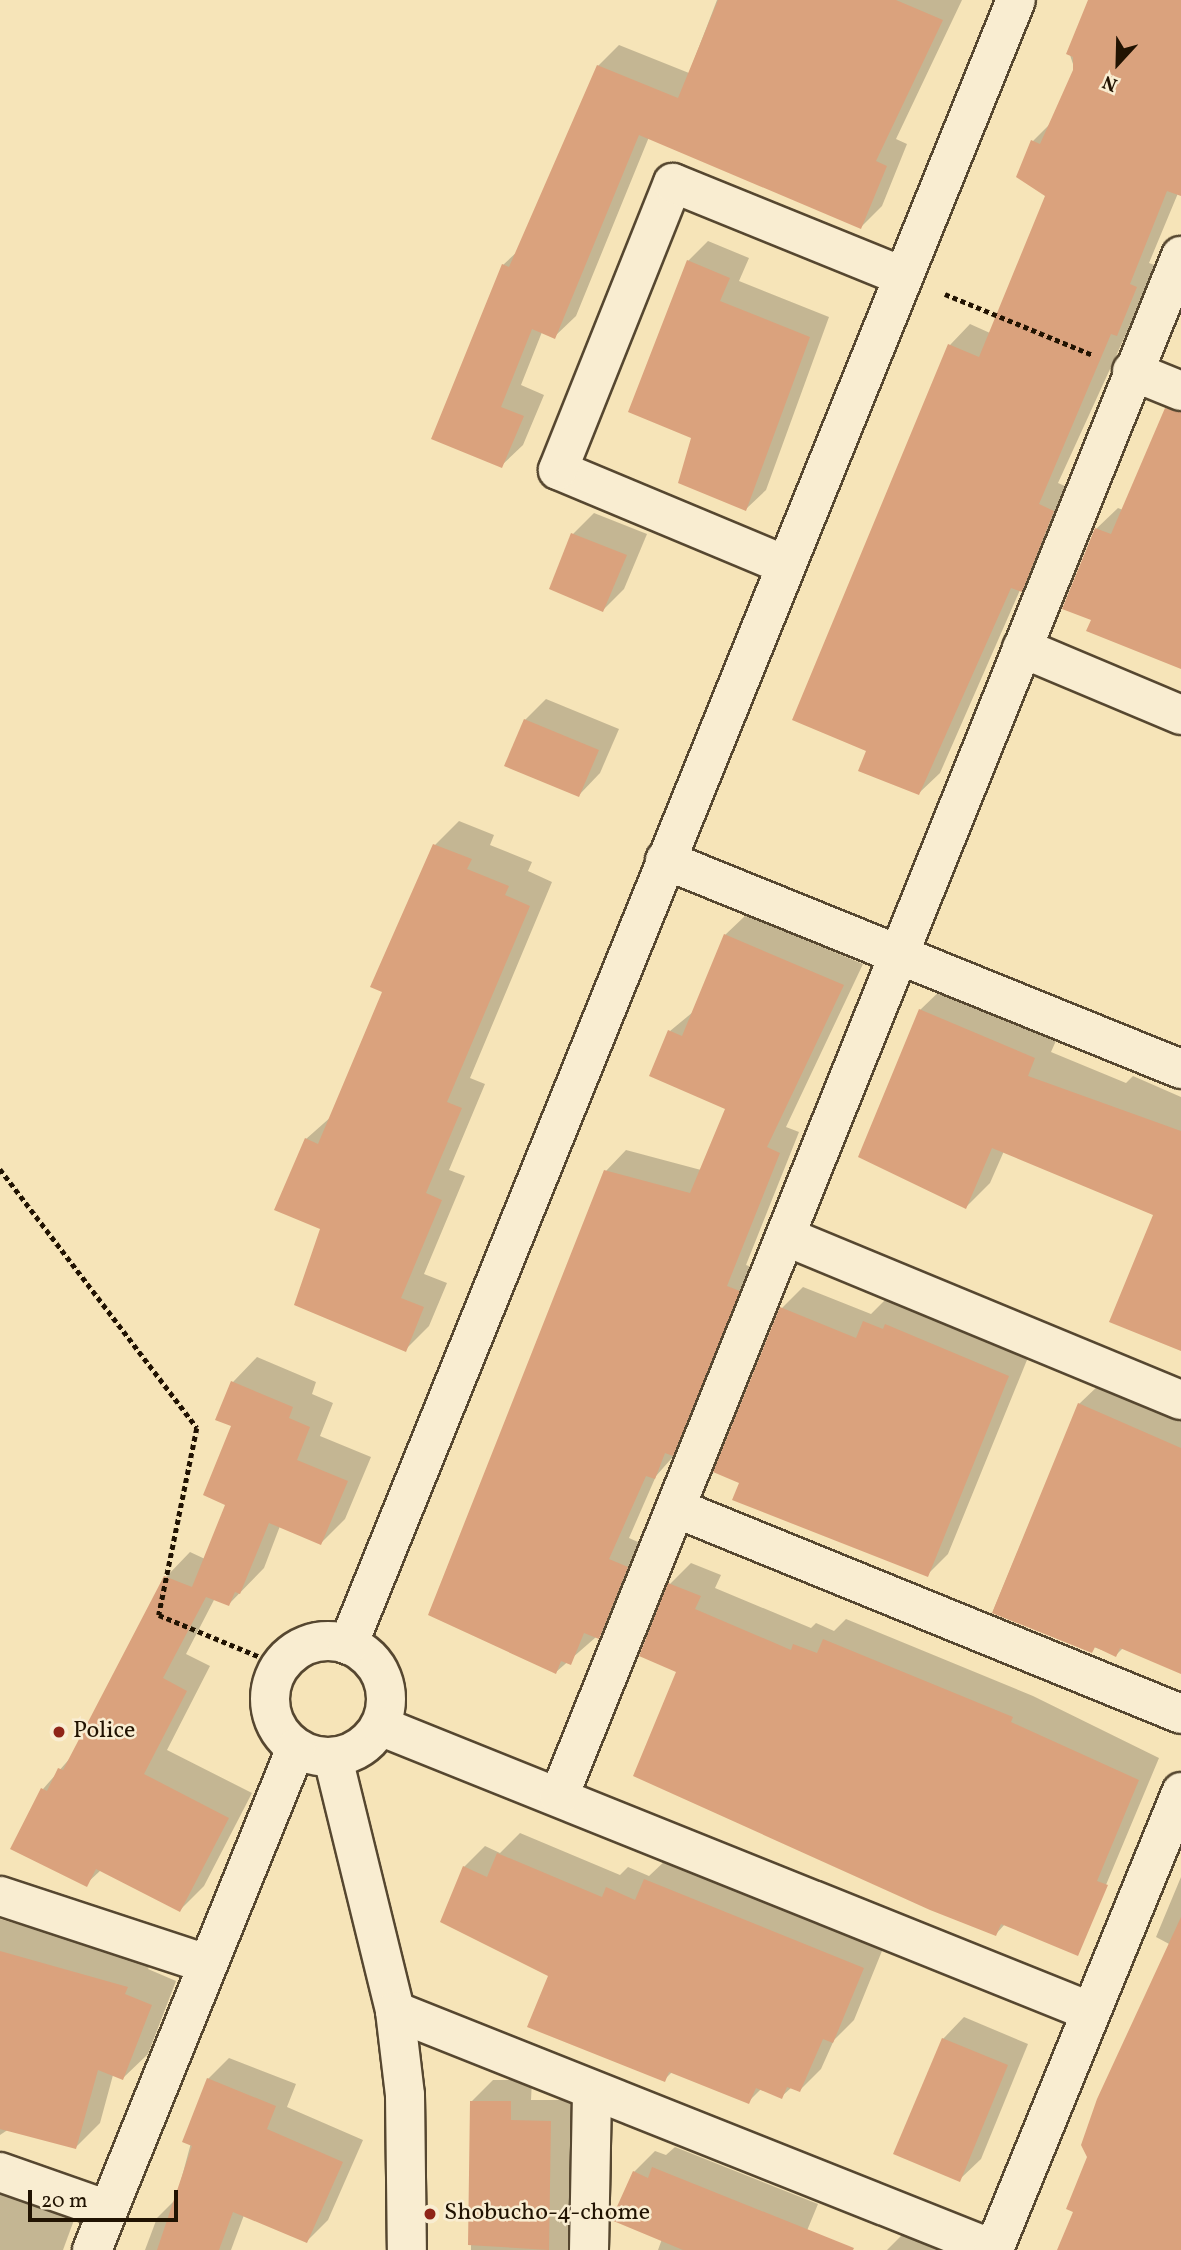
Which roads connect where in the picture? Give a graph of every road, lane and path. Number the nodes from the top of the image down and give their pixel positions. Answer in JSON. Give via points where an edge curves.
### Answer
{"nodes":[{"id":1,"x":1013,"y":1,"type":"edge"},
{"id":2,"x":1181,"y":256,"type":"edge"},
{"id":3,"x":902,"y":276,"type":"junction"},
{"id":4,"x":1132,"y":371,"type":"junction"},
{"id":5,"x":1181,"y":391,"type":"edge"},
{"id":6,"x":785,"y":565,"type":"junction"},
{"id":7,"x":1022,"y":648,"type":"junction"},
{"id":8,"x":1181,"y":715,"type":"edge"},
{"id":9,"x":665,"y":860,"type":"junction"},
{"id":10,"x":899,"y":955,"type":"junction"},
{"id":11,"x":1181,"y":1069,"type":"edge"},
{"id":12,"x":0,"y":1169,"type":"edge"},
{"id":13,"x":787,"y":1237,"type":"junction"},
{"id":14,"x":1181,"y":1400,"type":"edge"},
{"id":15,"x":678,"y":1509,"type":"junction"},
{"id":16,"x":348,"y":1645,"type":"junction"},
{"id":17,"x":280,"y":1665,"type":"junction"},
{"id":18,"x":1181,"y":1714,"type":"edge"},
{"id":19,"x":380,"y":1726,"type":"junction"},
{"id":20,"x":296,"y":1748,"type":"junction"},
{"id":21,"x":333,"y":1758,"type":"junction"},
{"id":22,"x":1181,"y":1792,"type":"edge"},
{"id":23,"x":559,"y":1796,"type":"junction"},
{"id":24,"x":0,"y":1896,"type":"edge"},
{"id":25,"x":207,"y":1964,"type":"junction"},
{"id":26,"x":395,"y":2011,"type":"junction"},
{"id":27,"x":1089,"y":2011,"type":"junction"},
{"id":28,"x":592,"y":2092,"type":"junction"},
{"id":29,"x":0,"y":2172,"type":"edge"},
{"id":30,"x":108,"y":2210,"type":"junction"},
{"id":31,"x":92,"y":2250,"type":"edge"},
{"id":32,"x":407,"y":2250,"type":"edge"},
{"id":33,"x":589,"y":2250,"type":"edge"},
{"id":34,"x":995,"y":2250,"type":"edge"}],
"edges":[{"from":1,"to":3,"type":"street"},
{"from":2,"to":4,"type":"street"},
{"from":3,"to":4,"type":"path"},
{"from":3,"to":6,"type":"street"},
{"from":3,"to":6,"type":"street","via":[[673,183],[558,470]]},
{"from":4,"to":5,"type":"street"},
{"from":4,"to":7,"type":"street"},
{"from":6,"to":9,"type":"street"},
{"from":7,"to":8,"type":"street"},
{"from":7,"to":10,"type":"street"},
{"from":9,"to":10,"type":"street"},
{"from":9,"to":16,"type":"street"},
{"from":10,"to":11,"type":"street"},
{"from":10,"to":13,"type":"street"},
{"from":12,"to":17,"type":"path","via":[[197,1428],[159,1615]]},
{"from":13,"to":14,"type":"street"},
{"from":13,"to":15,"type":"street"},
{"from":15,"to":18,"type":"street"},
{"from":15,"to":23,"type":"street"},
{"from":16,"to":17,"type":"street","via":[[311,1643]]},
{"from":16,"to":19,"type":"street","via":[[379,1670],[386,1707]]},
{"from":17,"to":20,"type":"street","via":[[269,1700],[282,1735]]},
{"from":19,"to":21,"type":"street","via":[[352,1753]]},
{"from":19,"to":23,"type":"street"},
{"from":20,"to":21,"type":"street"},
{"from":20,"to":25,"type":"street"},
{"from":21,"to":26,"type":"street"},
{"from":22,"to":27,"type":"street"},
{"from":23,"to":27,"type":"street"},
{"from":24,"to":25,"type":"street"},
{"from":25,"to":30,"type":"street"},
{"from":26,"to":28,"type":"street"},
{"from":26,"to":32,"type":"street","via":[[405,2095]]},
{"from":27,"to":34,"type":"street"},
{"from":28,"to":33,"type":"street"},
{"from":28,"to":34,"type":"street"},
{"from":29,"to":30,"type":"street"},
{"from":30,"to":31,"type":"street"}]}
